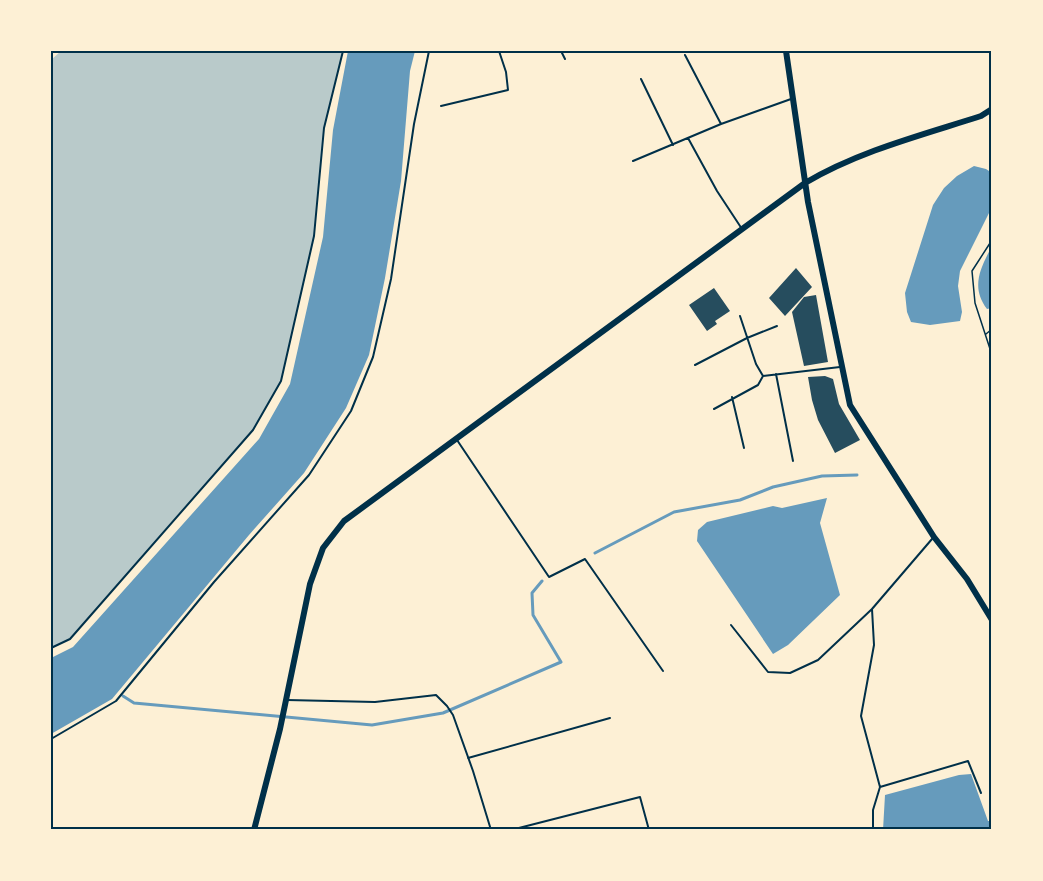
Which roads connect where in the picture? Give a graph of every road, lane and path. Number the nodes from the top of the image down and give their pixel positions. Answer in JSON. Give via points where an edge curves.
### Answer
{"nodes":[{"id":1,"x":343,"y":51,"type":"edge"},
{"id":2,"x":429,"y":51,"type":"edge"},
{"id":3,"x":499,"y":51,"type":"edge"},
{"id":4,"x":561,"y":51,"type":"edge"},
{"id":5,"x":786,"y":51,"type":"edge"},
{"id":6,"x":685,"y":55,"type":"dead end"},
{"id":7,"x":565,"y":59,"type":"dead end"},
{"id":8,"x":641,"y":79,"type":"dead end"},
{"id":9,"x":794,"y":98,"type":"junction"},
{"id":10,"x":441,"y":106,"type":"dead end"},
{"id":11,"x":992,"y":109,"type":"edge"},
{"id":12,"x":721,"y":124,"type":"junction"},
{"id":13,"x":688,"y":138,"type":"junction"},
{"id":14,"x":673,"y":145,"type":"junction"},
{"id":15,"x":633,"y":161,"type":"dead end"},
{"id":16,"x":805,"y":183,"type":"junction"},
{"id":17,"x":742,"y":229,"type":"junction"},
{"id":18,"x":992,"y":240,"type":"edge"},
{"id":19,"x":740,"y":316,"type":"dead end"},
{"id":20,"x":777,"y":326,"type":"dead end"},
{"id":21,"x":992,"y":330,"type":"edge"},
{"id":22,"x":984,"y":335,"type":"junction"},
{"id":23,"x":747,"y":338,"type":"junction"},
{"id":24,"x":992,"y":354,"type":"edge"},
{"id":25,"x":695,"y":365,"type":"dead end"},
{"id":26,"x":840,"y":367,"type":"junction"},
{"id":27,"x":776,"y":374,"type":"junction"},
{"id":28,"x":763,"y":376,"type":"junction"},
{"id":29,"x":732,"y":397,"type":"junction"},
{"id":30,"x":714,"y":409,"type":"dead end"},
{"id":31,"x":456,"y":438,"type":"junction"},
{"id":32,"x":744,"y":448,"type":"dead end"},
{"id":33,"x":793,"y":461,"type":"dead end"},
{"id":34,"x":934,"y":537,"type":"junction"},
{"id":35,"x":872,"y":609,"type":"junction"},
{"id":36,"x":992,"y":620,"type":"edge"},
{"id":37,"x":731,"y":625,"type":"dead end"},
{"id":38,"x":51,"y":648,"type":"edge"},
{"id":39,"x":663,"y":671,"type":"dead end"},
{"id":40,"x":286,"y":702,"type":"junction"},
{"id":41,"x":610,"y":718,"type":"dead end"},
{"id":42,"x":51,"y":739,"type":"edge"},
{"id":43,"x":468,"y":758,"type":"junction"},
{"id":44,"x":880,"y":787,"type":"junction"},
{"id":45,"x":981,"y":793,"type":"dead end"},
{"id":46,"x":254,"y":830,"type":"edge"},
{"id":47,"x":491,"y":830,"type":"edge"},
{"id":48,"x":512,"y":830,"type":"edge"},
{"id":49,"x":649,"y":830,"type":"edge"},
{"id":50,"x":873,"y":830,"type":"edge"}],
"edges":[{"from":1,"to":38,"type":"lane","via":[[324,128],[314,236],[281,381],[253,430],[70,639]]},
{"from":2,"to":42,"type":"lane","via":[[391,279],[373,357],[351,411],[309,475],[116,701]]},
{"from":3,"to":10,"type":"lane","via":[[508,90]]},
{"from":4,"to":7,"type":"lane"},
{"from":5,"to":9,"type":"street"},
{"from":6,"to":12,"type":"lane"},
{"from":8,"to":14,"type":"lane"},
{"from":9,"to":12,"type":"lane"},
{"from":9,"to":16,"type":"street"},
{"from":11,"to":16,"type":"street","via":[[897,143]]},
{"from":12,"to":13,"type":"lane"},
{"from":13,"to":14,"type":"lane"},
{"from":13,"to":17,"type":"lane"},
{"from":14,"to":15,"type":"lane"},
{"from":16,"to":17,"type":"street"},
{"from":16,"to":26,"type":"street"},
{"from":17,"to":31,"type":"street"},
{"from":18,"to":22,"type":"path","via":[[972,270],[975,303]]},
{"from":19,"to":23,"type":"lane"},
{"from":20,"to":23,"type":"lane"},
{"from":21,"to":22,"type":"path"},
{"from":22,"to":24,"type":"path"},
{"from":23,"to":25,"type":"lane"},
{"from":23,"to":28,"type":"lane"},
{"from":26,"to":27,"type":"lane"},
{"from":26,"to":34,"type":"street","via":[[855,417]]},
{"from":27,"to":28,"type":"lane"},
{"from":27,"to":33,"type":"lane"},
{"from":28,"to":29,"type":"lane","via":[[758,385]]},
{"from":29,"to":30,"type":"lane"},
{"from":29,"to":32,"type":"lane"},
{"from":31,"to":39,"type":"lane","via":[[549,578],[585,559]]},
{"from":31,"to":40,"type":"street","via":[[350,516],[328,541],[310,584]]},
{"from":34,"to":35,"type":"lane"},
{"from":34,"to":36,"type":"street"},
{"from":35,"to":37,"type":"lane","via":[[818,660],[790,673],[768,672]]},
{"from":35,"to":44,"type":"lane","via":[[874,645],[861,716]]},
{"from":40,"to":43,"type":"lane","via":[[375,702],[436,695],[453,715]]},
{"from":40,"to":46,"type":"street"},
{"from":41,"to":43,"type":"lane"},
{"from":43,"to":47,"type":"lane"},
{"from":44,"to":45,"type":"lane","via":[[968,761]]},
{"from":44,"to":50,"type":"lane","via":[[873,810]]},
{"from":48,"to":49,"type":"lane","via":[[640,797]]}]}
